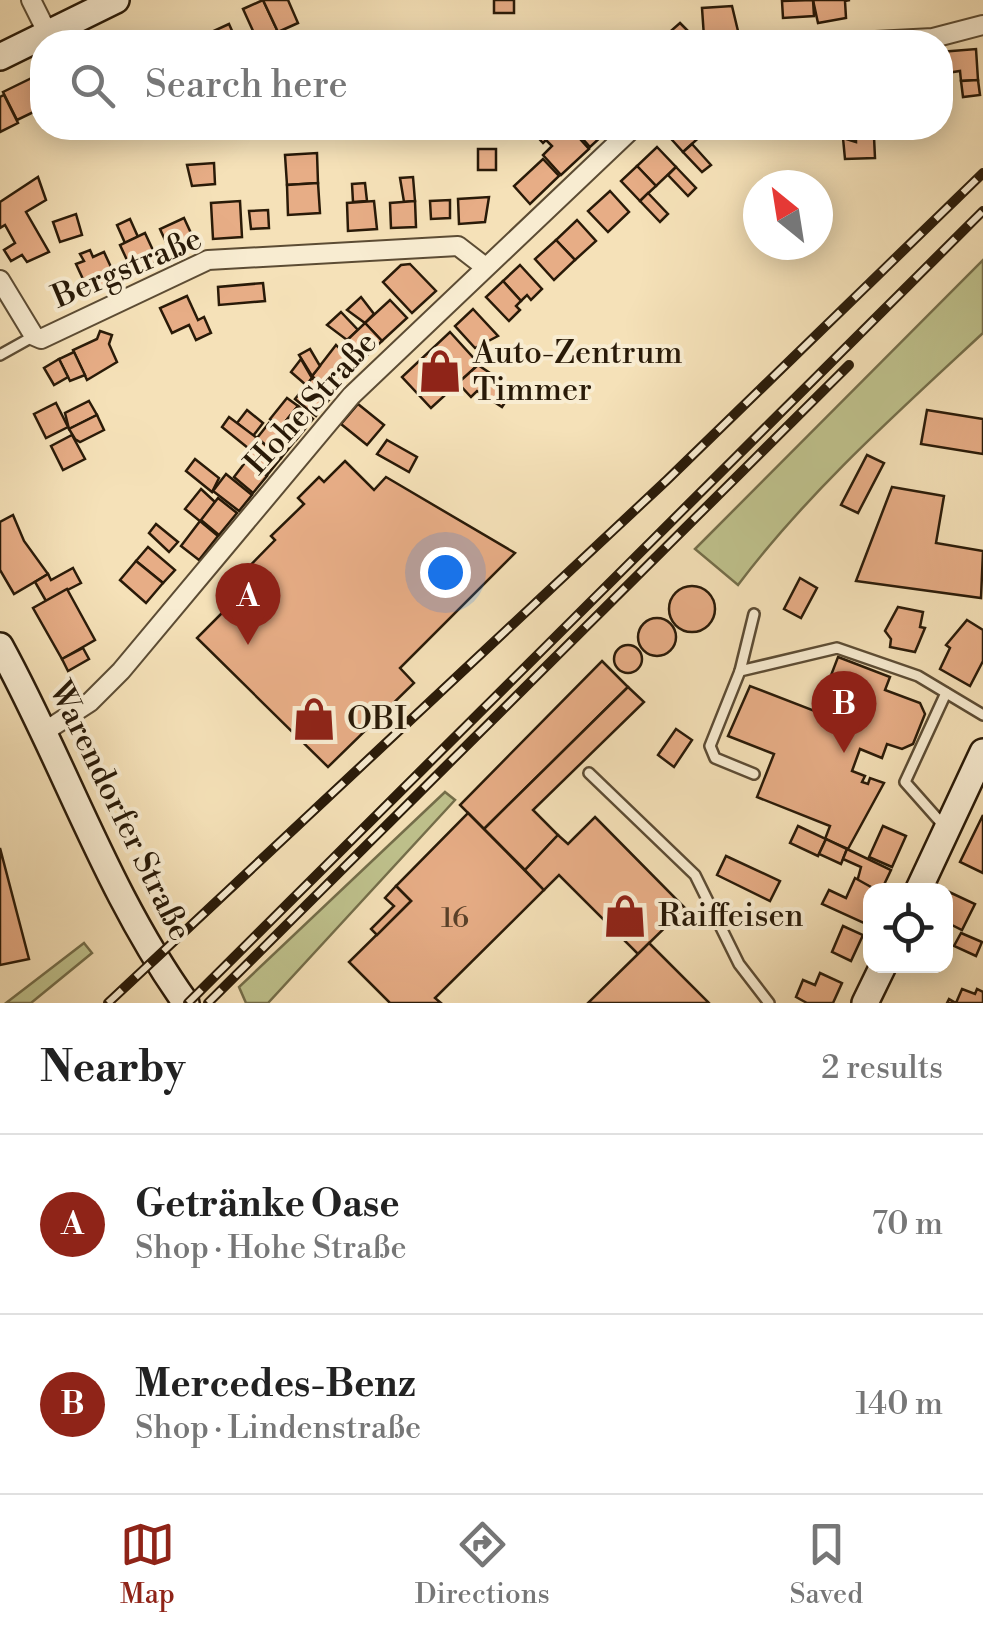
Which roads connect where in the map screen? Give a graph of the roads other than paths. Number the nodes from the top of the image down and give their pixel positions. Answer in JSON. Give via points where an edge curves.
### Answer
{"nodes":[{"id":1,"x":31,"y":0,"type":"edge"},
{"id":2,"x":116,"y":0,"type":"edge"},
{"id":3,"x":982,"y":25,"type":"edge"},
{"id":4,"x":46,"y":30,"type":"edge"},
{"id":5,"x":51,"y":30,"type":"edge"},
{"id":6,"x":953,"y":33,"type":"edge"},
{"id":7,"x":30,"y":41,"type":"edge"},
{"id":8,"x":0,"y":57,"type":"edge"},
{"id":9,"x":620,"y":140,"type":"edge"},
{"id":10,"x":484,"y":266,"type":"junction"},
{"id":11,"x":0,"y":280,"type":"edge"},
{"id":12,"x":34,"y":336,"type":"junction"},
{"id":13,"x":0,"y":355,"type":"edge"},
{"id":14,"x":754,"y":614,"type":"dead end"},
{"id":15,"x":0,"y":646,"type":"edge"},
{"id":16,"x":740,"y":672,"type":"junction"},
{"id":17,"x":946,"y":693,"type":"junction"},
{"id":18,"x":983,"y":716,"type":"edge"},
{"id":19,"x":46,"y":730,"type":"junction"},
{"id":20,"x":983,"y":752,"type":"edge"},
{"id":21,"x":590,"y":773,"type":"dead end"},
{"id":22,"x":754,"y":774,"type":"dead end"},
{"id":23,"x":947,"y":830,"type":"junction"},
{"id":24,"x":921,"y":883,"type":"edge"},
{"id":25,"x":880,"y":973,"type":"edge"},
{"id":26,"x":186,"y":1003,"type":"edge"},
{"id":27,"x":769,"y":1003,"type":"edge"},
{"id":28,"x":866,"y":1003,"type":"edge"}],
"edges":[{"from":1,"to":4,"type":"street"},
{"from":2,"to":5,"type":"main road"},
{"from":3,"to":6,"type":"street"},
{"from":7,"to":8,"type":"main road"},
{"from":9,"to":10,"type":"street","name":"Hohe Straße"},
{"from":10,"to":12,"type":"street","name":"Bergstraße","via":[[458,246],[208,260]]},
{"from":10,"to":19,"type":"street","name":"Hohe Straße","via":[[351,396],[122,672]]},
{"from":11,"to":12,"type":"street","name":"Bergstraße"},
{"from":12,"to":13,"type":"lane"},
{"from":14,"to":16,"type":"lane"},
{"from":15,"to":19,"type":"main road","name":"Warendorfer Straße"},
{"from":16,"to":17,"type":"lane","via":[[836,648],[918,676]]},
{"from":16,"to":22,"type":"lane","via":[[710,746],[714,758]]},
{"from":17,"to":18,"type":"lane"},
{"from":17,"to":23,"type":"lane","via":[[905,782]]},
{"from":19,"to":26,"type":"main road","name":"Warendorfer Straße","via":[[109,874]]},
{"from":20,"to":23,"type":"main road"},
{"from":21,"to":27,"type":"lane","via":[[695,875],[739,964]]},
{"from":23,"to":24,"type":"main road"},
{"from":25,"to":28,"type":"main road"}]}
